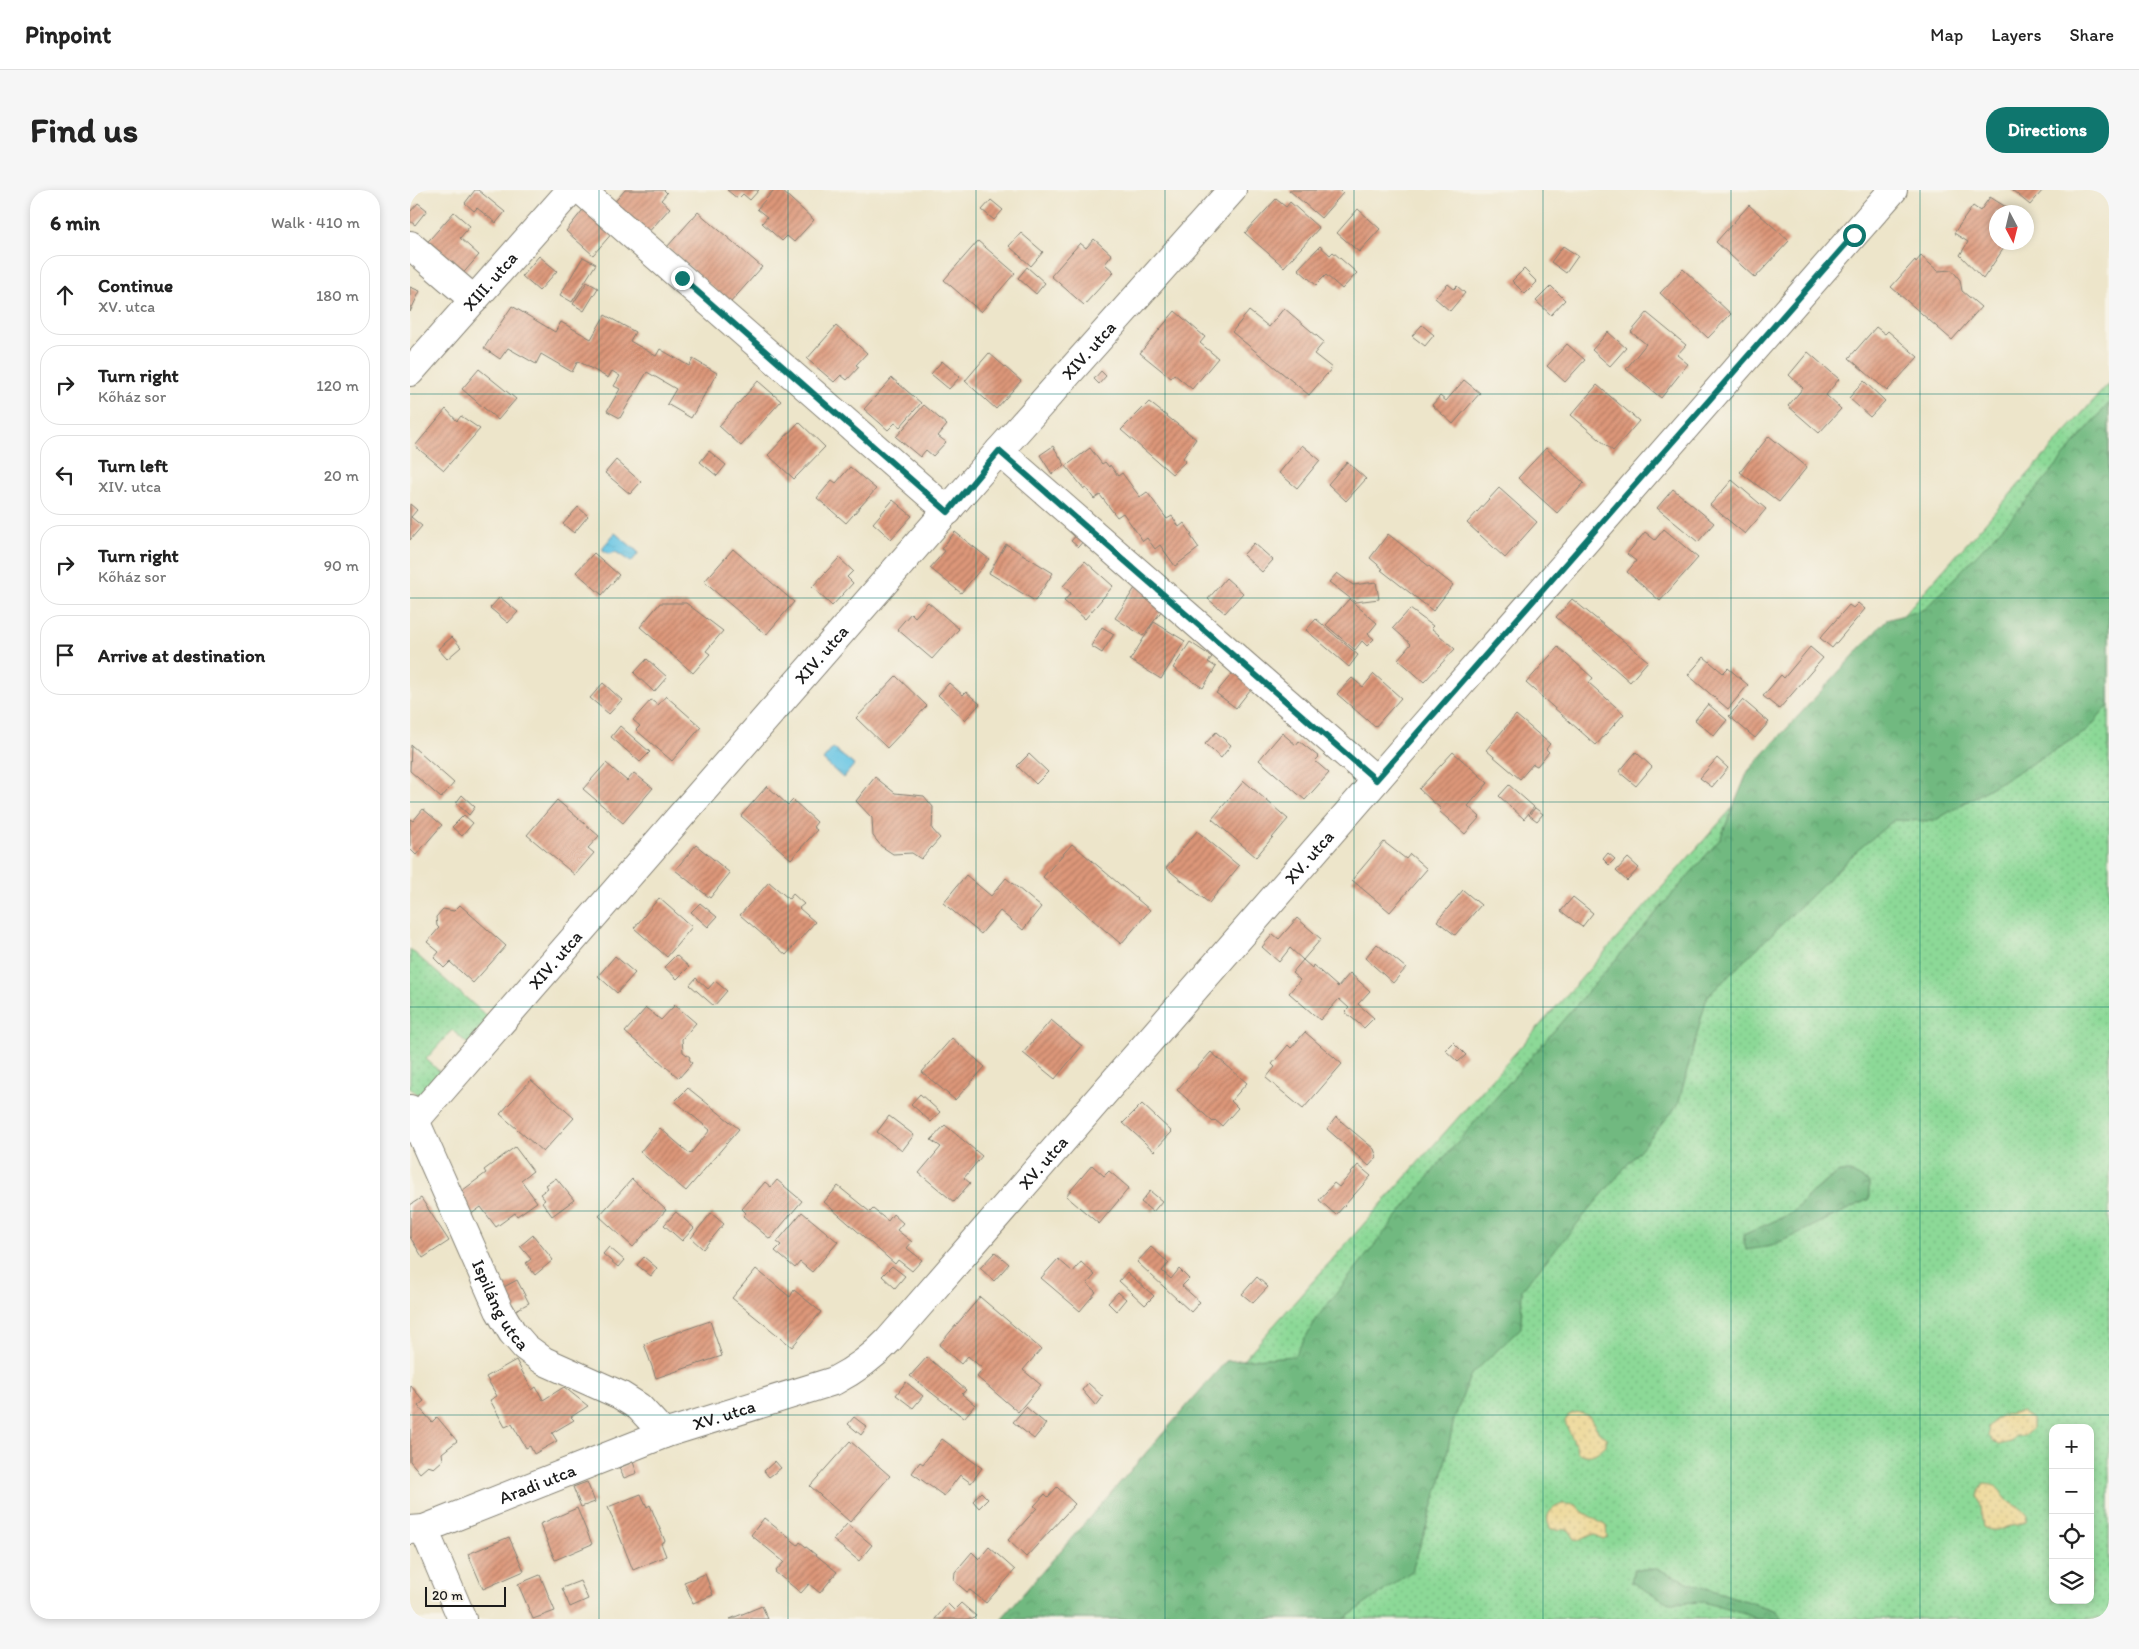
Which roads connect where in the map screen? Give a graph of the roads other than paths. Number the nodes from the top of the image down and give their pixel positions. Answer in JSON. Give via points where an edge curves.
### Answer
{"nodes":[{"id":1,"x":571,"y":190,"type":"edge"},
{"id":2,"x":581,"y":190,"type":"edge"},
{"id":3,"x":1232,"y":190,"type":"edge"},
{"id":4,"x":1894,"y":190,"type":"edge"},
{"id":5,"x":410,"y":245,"type":"edge"},
{"id":6,"x":474,"y":300,"type":"junction"},
{"id":7,"x":410,"y":372,"type":"edge"},
{"id":8,"x":999,"y":451,"type":"junction"},
{"id":9,"x":948,"y":512,"type":"junction"},
{"id":10,"x":1376,"y":780,"type":"junction"},
{"id":11,"x":412,"y":1115,"type":"edge"},
{"id":12,"x":664,"y":1434,"type":"junction"},
{"id":13,"x":417,"y":1530,"type":"edge"},
{"id":14,"x":462,"y":1619,"type":"edge"}],
"edges":[{"from":1,"to":6,"type":"street","name":"XIII. utca"},
{"from":2,"to":9,"type":"street"},
{"from":3,"to":8,"type":"street","name":"XIV. utca"},
{"from":4,"to":10,"type":"street","name":"XV. utca"},
{"from":5,"to":6,"type":"street"},
{"from":6,"to":7,"type":"street","name":"XIII. utca"},
{"from":8,"to":9,"type":"street","name":"XIV. utca"},
{"from":8,"to":10,"type":"street"},
{"from":9,"to":11,"type":"street","name":"XIV. utca"},
{"from":10,"to":12,"type":"street","name":"XV. utca","via":[[872,1357],[834,1381]]},
{"from":11,"to":12,"type":"street","name":"Ispiláng utca","via":[[499,1310],[512,1332],[525,1348],[544,1361],[632,1403]]},
{"from":12,"to":13,"type":"street","name":"Aradi utca"},
{"from":13,"to":14,"type":"street"}]}
